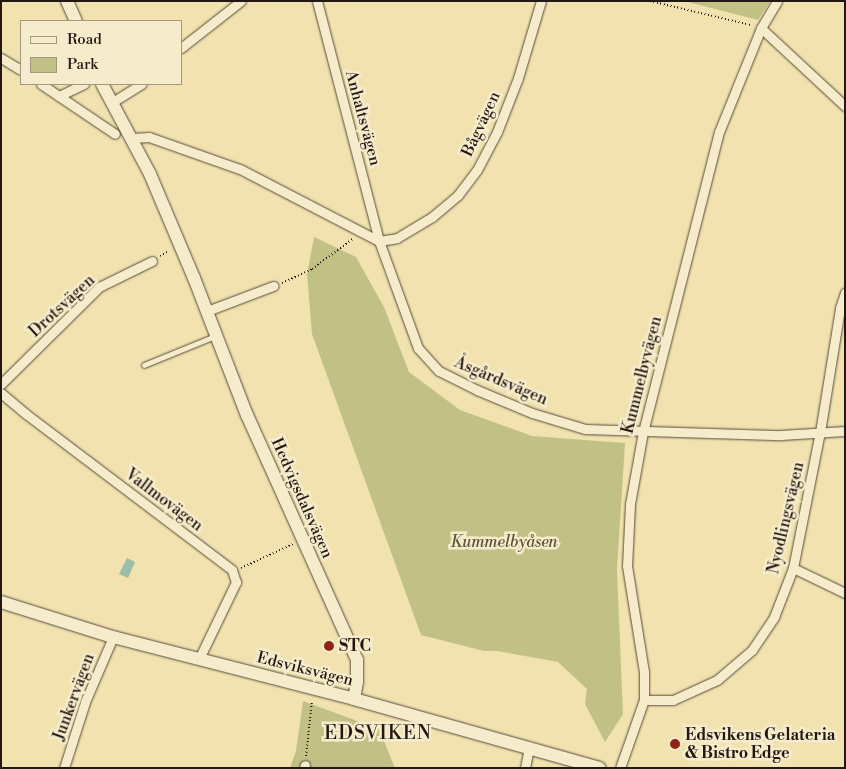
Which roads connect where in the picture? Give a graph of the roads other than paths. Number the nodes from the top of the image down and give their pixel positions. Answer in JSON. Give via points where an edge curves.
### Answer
{"nodes":[{"id":1,"x":67,"y":1,"type":"edge"},
{"id":2,"x":241,"y":1,"type":"edge"},
{"id":3,"x":317,"y":1,"type":"edge"},
{"id":4,"x":541,"y":1,"type":"edge"},
{"id":5,"x":777,"y":1,"type":"edge"},
{"id":6,"x":76,"y":20,"type":"edge"},
{"id":7,"x":761,"y":28,"type":"junction"},
{"id":8,"x":182,"y":47,"type":"edge"},
{"id":9,"x":1,"y":58,"type":"edge"},
{"id":10,"x":20,"y":69,"type":"edge"},
{"id":11,"x":42,"y":85,"type":"edge"},
{"id":12,"x":82,"y":85,"type":"edge"},
{"id":13,"x":103,"y":85,"type":"edge"},
{"id":14,"x":139,"y":85,"type":"edge"},
{"id":15,"x":59,"y":96,"type":"junction"},
{"id":16,"x":112,"y":103,"type":"junction"},
{"id":17,"x":845,"y":106,"type":"edge"},
{"id":18,"x":115,"y":134,"type":"dead end"},
{"id":19,"x":132,"y":138,"type":"junction"},
{"id":20,"x":379,"y":241,"type":"junction"},
{"id":21,"x":152,"y":261,"type":"road end"},
{"id":22,"x":273,"y":286,"type":"road end"},
{"id":23,"x":845,"y":294,"type":"edge"},
{"id":24,"x":207,"y":311,"type":"junction"},
{"id":25,"x":217,"y":336,"type":"junction"},
{"id":26,"x":144,"y":365,"type":"dead end"},
{"id":27,"x":1,"y":384,"type":"edge"},
{"id":28,"x":1,"y":393,"type":"edge"},
{"id":29,"x":845,"y":431,"type":"edge"},
{"id":30,"x":643,"y":432,"type":"junction"},
{"id":31,"x":820,"y":432,"type":"junction"},
{"id":32,"x":793,"y":568,"type":"junction"},
{"id":33,"x":845,"y":593,"type":"edge"},
{"id":34,"x":1,"y":602,"type":"edge"},
{"id":35,"x":113,"y":637,"type":"junction"},
{"id":36,"x":199,"y":659,"type":"junction"},
{"id":37,"x":354,"y":699,"type":"junction"},
{"id":38,"x":644,"y":700,"type":"junction"},
{"id":39,"x":529,"y":748,"type":"junction"},
{"id":40,"x":64,"y":768,"type":"edge"},
{"id":41,"x":525,"y":768,"type":"edge"},
{"id":42,"x":600,"y":768,"type":"edge"},
{"id":43,"x":620,"y":768,"type":"edge"}],
"edges":[{"from":1,"to":6,"type":"street"},
{"from":2,"to":8,"type":"street"},
{"from":3,"to":20,"type":"street","name":"Anhaltsvägen"},
{"from":4,"to":20,"type":"street","name":"Bågvägen","via":[[518,78],[497,132],[477,170],[458,195],[432,217],[397,238]]},
{"from":5,"to":7,"type":"street","name":"Kummelbyvägen"},
{"from":7,"to":17,"type":"street"},
{"from":7,"to":30,"type":"street","name":"Kummelbyvägen","via":[[719,132]]},
{"from":9,"to":10,"type":"street"},
{"from":11,"to":15,"type":"street"},
{"from":12,"to":15,"type":"street"},
{"from":13,"to":16,"type":"street","name":"Hedvigsdalsvägen"},
{"from":14,"to":16,"type":"street"},
{"from":15,"to":18,"type":"street"},
{"from":16,"to":19,"type":"street","name":"Hedvigsdalsvägen"},
{"from":19,"to":20,"type":"street","via":[[149,137],[240,169]]},
{"from":19,"to":24,"type":"street","name":"Hedvigsdalsvägen"},
{"from":20,"to":30,"type":"street","name":"Åsgårdsvägen","via":[[418,348],[439,371],[523,409],[585,429]]},
{"from":21,"to":27,"type":"street","name":"Drotsvägen","via":[[99,287]]},
{"from":22,"to":24,"type":"street"},
{"from":23,"to":31,"type":"street","name":"Nyodlingsvägen"},
{"from":24,"to":25,"type":"street","name":"Hedvigsdalsvägen"},
{"from":25,"to":26,"type":"lane"},
{"from":25,"to":37,"type":"street","name":"Hedvigsdalsvägen","via":[[247,415],[357,660]]},
{"from":28,"to":36,"type":"street","name":"Vallmovägen","via":[[233,572],[236,582]]},
{"from":29,"to":31,"type":"street","name":"Åsgårdsvägen"},
{"from":30,"to":31,"type":"street","name":"Åsgårdsvägen","via":[[781,435]]},
{"from":30,"to":38,"type":"street","name":"Kummelbyvägen","via":[[630,504],[627,566],[644,672]]},
{"from":31,"to":32,"type":"street","name":"Nyodlingsvägen"},
{"from":32,"to":33,"type":"street"},
{"from":32,"to":38,"type":"street","name":"Nyodlingsvägen","via":[[774,616],[752,650],[717,680],[673,700]]},
{"from":34,"to":35,"type":"street","name":"Edsviksvägen"},
{"from":35,"to":36,"type":"street","name":"Edsviksvägen"},
{"from":35,"to":40,"type":"street","name":"Junkervägen","via":[[85,702]]},
{"from":36,"to":37,"type":"street","name":"Edsviksvägen"},
{"from":37,"to":39,"type":"street","name":"Edsviksvägen"},
{"from":38,"to":43,"type":"street","name":"Kummelbyvägen"},
{"from":39,"to":41,"type":"street"},
{"from":39,"to":42,"type":"street","name":"Edsviksvägen"}]}
